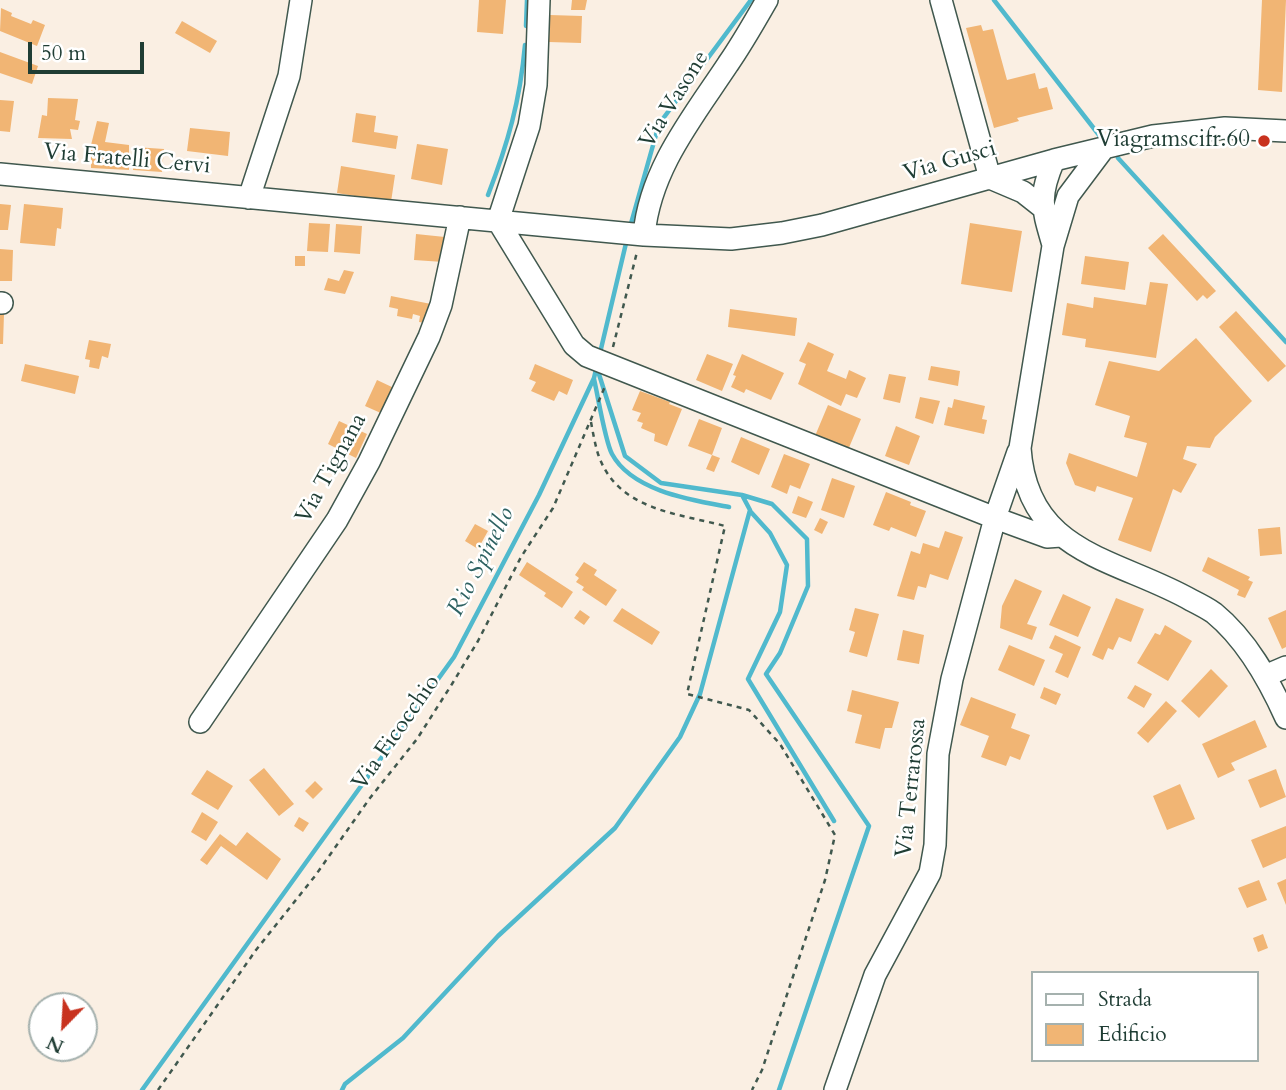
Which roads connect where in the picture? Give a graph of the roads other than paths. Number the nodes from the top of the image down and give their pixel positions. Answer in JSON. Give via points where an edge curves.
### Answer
{"nodes":[{"id":1,"x":301,"y":0,"type":"edge"},
{"id":2,"x":539,"y":0,"type":"edge"},
{"id":3,"x":768,"y":0,"type":"edge"},
{"id":4,"x":941,"y":0,"type":"edge"},
{"id":5,"x":1286,"y":131,"type":"edge"},
{"id":6,"x":1104,"y":148,"type":"junction"},
{"id":7,"x":1054,"y":160,"type":"junction"},
{"id":8,"x":0,"y":174,"type":"edge"},
{"id":9,"x":990,"y":178,"type":"junction"},
{"id":10,"x":1068,"y":196,"type":"junction"},
{"id":11,"x":249,"y":198,"type":"junction"},
{"id":12,"x":1042,"y":207,"type":"junction"},
{"id":13,"x":460,"y":217,"type":"junction"},
{"id":14,"x":498,"y":220,"type":"junction"},
{"id":15,"x":636,"y":234,"type":"junction"},
{"id":16,"x":1053,"y":246,"type":"junction"},
{"id":17,"x":1020,"y":448,"type":"junction"},
{"id":18,"x":995,"y":518,"type":"junction"},
{"id":19,"x":1061,"y":536,"type":"junction"},
{"id":20,"x":1286,"y":667,"type":"edge"},
{"id":21,"x":1265,"y":676,"type":"junction"},
{"id":22,"x":1286,"y":718,"type":"edge"},
{"id":23,"x":200,"y":722,"type":"dead end"},
{"id":24,"x":835,"y":1090,"type":"edge"}],
"edges":[{"from":1,"to":11,"type":"street","via":[[289,76]]},
{"from":2,"to":14,"type":"street","via":[[537,85],[529,126]]},
{"from":3,"to":15,"type":"street","name":"Via Vasone","via":[[669,154]]},
{"from":4,"to":9,"type":"street"},
{"from":5,"to":6,"type":"street","name":"Via Gusci","via":[[1225,128],[1153,136]]},
{"from":6,"to":7,"type":"street","name":"Via Gusci"},
{"from":6,"to":10,"type":"street"},
{"from":7,"to":9,"type":"street","name":"Via Gusci"},
{"from":7,"to":10,"type":"street","via":[[1065,177]]},
{"from":7,"to":12,"type":"street","via":[[1044,184]]},
{"from":8,"to":11,"type":"street","name":"Via Fratelli Cervi"},
{"from":9,"to":12,"type":"street","via":[[1023,192]]},
{"from":9,"to":15,"type":"street","name":"Via Gusci","via":[[771,235],[731,239]]},
{"from":10,"to":16,"type":"street"},
{"from":11,"to":13,"type":"street","name":"Via Fratelli Cervi"},
{"from":12,"to":16,"type":"street"},
{"from":13,"to":14,"type":"street","name":"Via Fratelli Cervi"},
{"from":13,"to":23,"type":"street","name":"Via Tignana","via":[[452,264],[429,337],[363,473],[337,520]]},
{"from":14,"to":15,"type":"street","name":"Via Fratelli Cervi"},
{"from":14,"to":18,"type":"street","via":[[574,345],[602,362]]},
{"from":16,"to":17,"type":"street"},
{"from":17,"to":18,"type":"street","name":"Via Terrarossa"},
{"from":17,"to":19,"type":"street","via":[[1025,481],[1037,507]]},
{"from":18,"to":19,"type":"street","via":[[1047,537]]},
{"from":18,"to":24,"type":"street","name":"Via Terrarossa","via":[[952,679],[938,754],[930,873],[875,975]]},
{"from":19,"to":21,"type":"street","via":[[1086,553],[1171,588],[1214,613],[1243,643]]},
{"from":20,"to":21,"type":"street"},
{"from":21,"to":22,"type":"street"}]}
